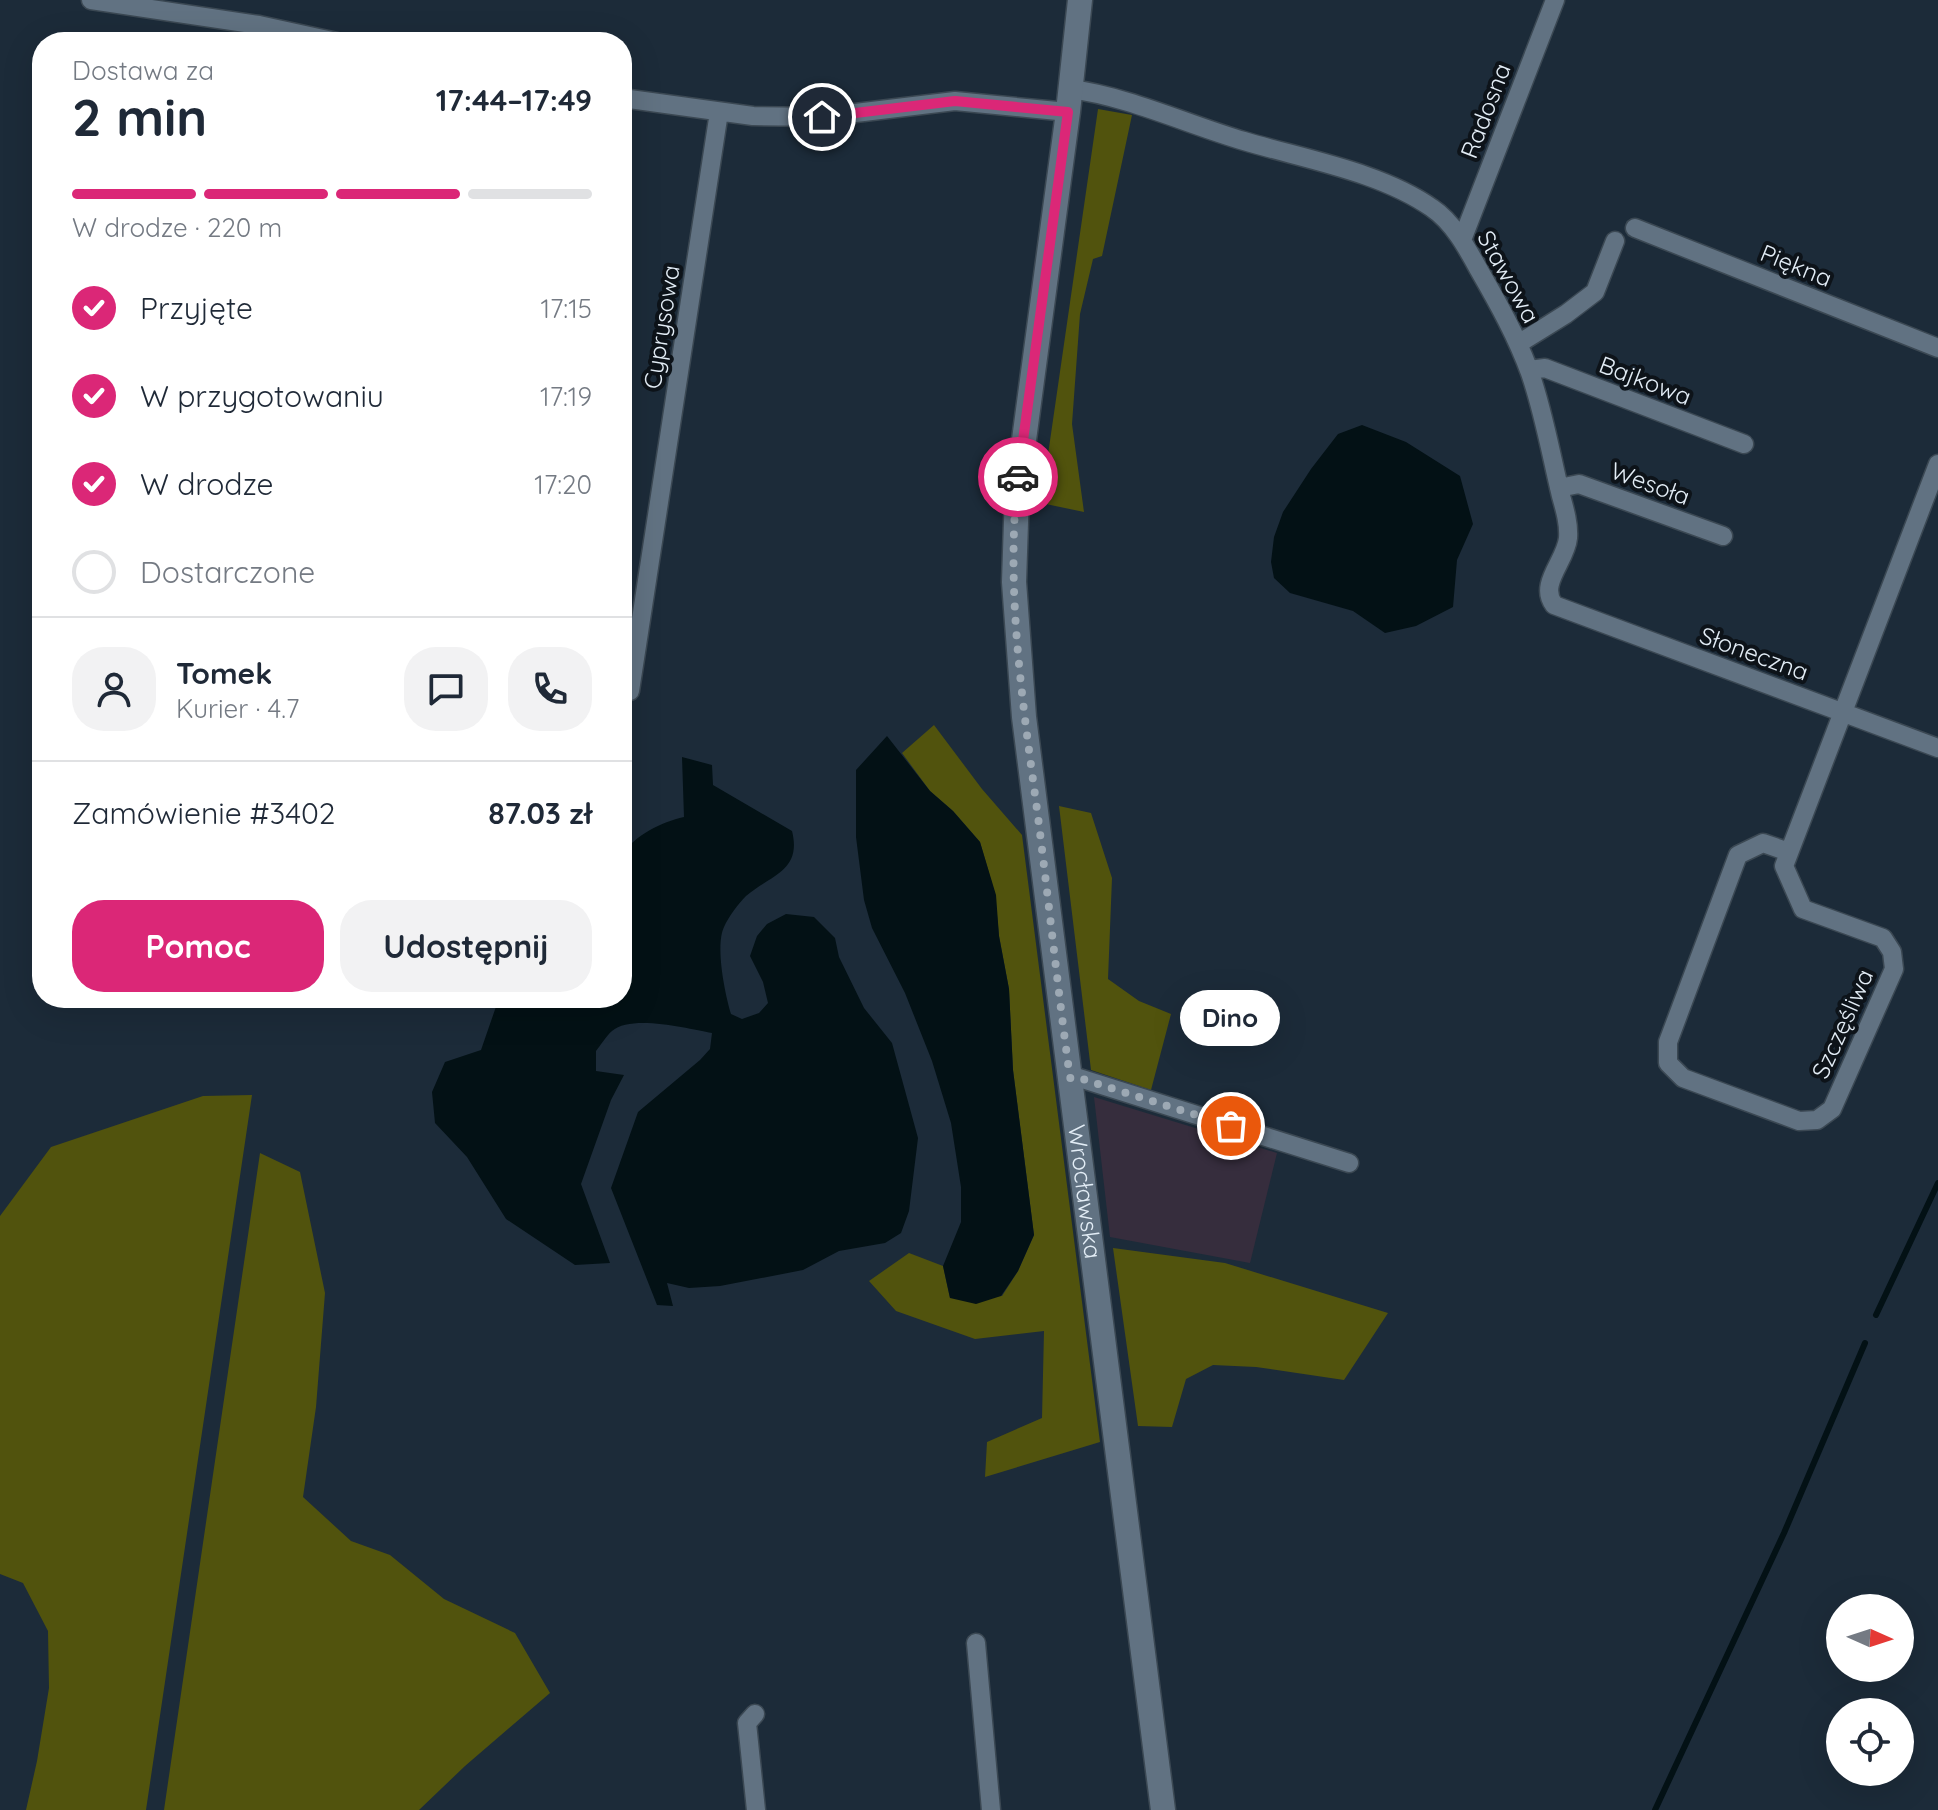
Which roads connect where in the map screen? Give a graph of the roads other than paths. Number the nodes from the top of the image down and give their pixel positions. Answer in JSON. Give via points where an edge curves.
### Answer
{"nodes":[{"id":1,"x":91,"y":0,"type":"edge"},
{"id":2,"x":1080,"y":0,"type":"edge"},
{"id":3,"x":1555,"y":0,"type":"edge"},
{"id":4,"x":291,"y":32,"type":"edge"},
{"id":5,"x":632,"y":99,"type":"edge"},
{"id":6,"x":1069,"y":101,"type":"junction"},
{"id":7,"x":719,"y":112,"type":"junction"},
{"id":8,"x":1635,"y":228,"type":"dead end"},
{"id":9,"x":1462,"y":240,"type":"junction"},
{"id":10,"x":1615,"y":241,"type":"dead end"},
{"id":11,"x":1518,"y":344,"type":"junction"},
{"id":12,"x":1938,"y":348,"type":"edge"},
{"id":13,"x":1529,"y":370,"type":"junction"},
{"id":14,"x":1744,"y":444,"type":"dead end"},
{"id":15,"x":1938,"y":464,"type":"edge"},
{"id":16,"x":1559,"y":488,"type":"junction"},
{"id":17,"x":1723,"y":536,"type":"dead end"},
{"id":18,"x":1554,"y":605,"type":"joint"},
{"id":19,"x":632,"y":678,"type":"edge"},
{"id":20,"x":1842,"y":712,"type":"junction"},
{"id":21,"x":1938,"y":748,"type":"edge"},
{"id":22,"x":1789,"y":852,"type":"junction"},
{"id":23,"x":1070,"y":1078,"type":"junction"},
{"id":24,"x":1349,"y":1163,"type":"dead end"},
{"id":25,"x":976,"y":1643,"type":"dead end"},
{"id":26,"x":755,"y":1714,"type":"dead end"},
{"id":27,"x":756,"y":1810,"type":"edge"},
{"id":28,"x":991,"y":1810,"type":"edge"},
{"id":29,"x":1163,"y":1810,"type":"edge"}],
"edges":[{"from":1,"to":4,"type":"street"},
{"from":2,"to":6,"type":"main road","name":"Wrocławska"},
{"from":3,"to":9,"type":"street","name":"Radosna"},
{"from":5,"to":7,"type":"street","name":"Stawowa"},
{"from":6,"to":7,"type":"street","name":"Stawowa","via":[[955,101],[822,117]]},
{"from":6,"to":9,"type":"street","name":"Stawowa","via":[[1142,107],[1380,181],[1434,208]]},
{"from":6,"to":23,"type":"main road","name":"Wrocławska","via":[[1017,492],[1014,582],[1024,717]]},
{"from":7,"to":19,"type":"street","name":"Cyprysowa"},
{"from":8,"to":12,"type":"street","name":"Piękna"},
{"from":9,"to":11,"type":"street","name":"Stawowa"},
{"from":10,"to":11,"type":"street","via":[[1595,292]]},
{"from":11,"to":13,"type":"street","name":"Stawowa"},
{"from":13,"to":14,"type":"street","name":"Bajkowa","via":[[1545,368]]},
{"from":13,"to":16,"type":"street","name":"Stawowa"},
{"from":15,"to":20,"type":"street","name":"Szczęśliwa"},
{"from":16,"to":17,"type":"street","name":"Wesoła","via":[[1579,484]]},
{"from":16,"to":18,"type":"street","name":"Stawowa","via":[[1568,538],[1548,588]]},
{"from":18,"to":20,"type":"street","name":"Słoneczna"},
{"from":20,"to":21,"type":"street","name":"Słoneczna"},
{"from":20,"to":22,"type":"street","name":"Szczęśliwa"},
{"from":22,"to":22,"type":"street","name":"Szczęśliwa","via":[[1763,843],[1738,855],[1668,1042],[1668,1063],[1683,1078],[1799,1121],[1817,1120],[1832,1109],[1894,969],[1883,938],[1803,909],[1784,866]]},
{"from":23,"to":24,"type":"street"},
{"from":23,"to":29,"type":"main road","name":"Wrocławska"},
{"from":25,"to":28,"type":"street"},
{"from":26,"to":27,"type":"street","via":[[747,1723]]}]}
